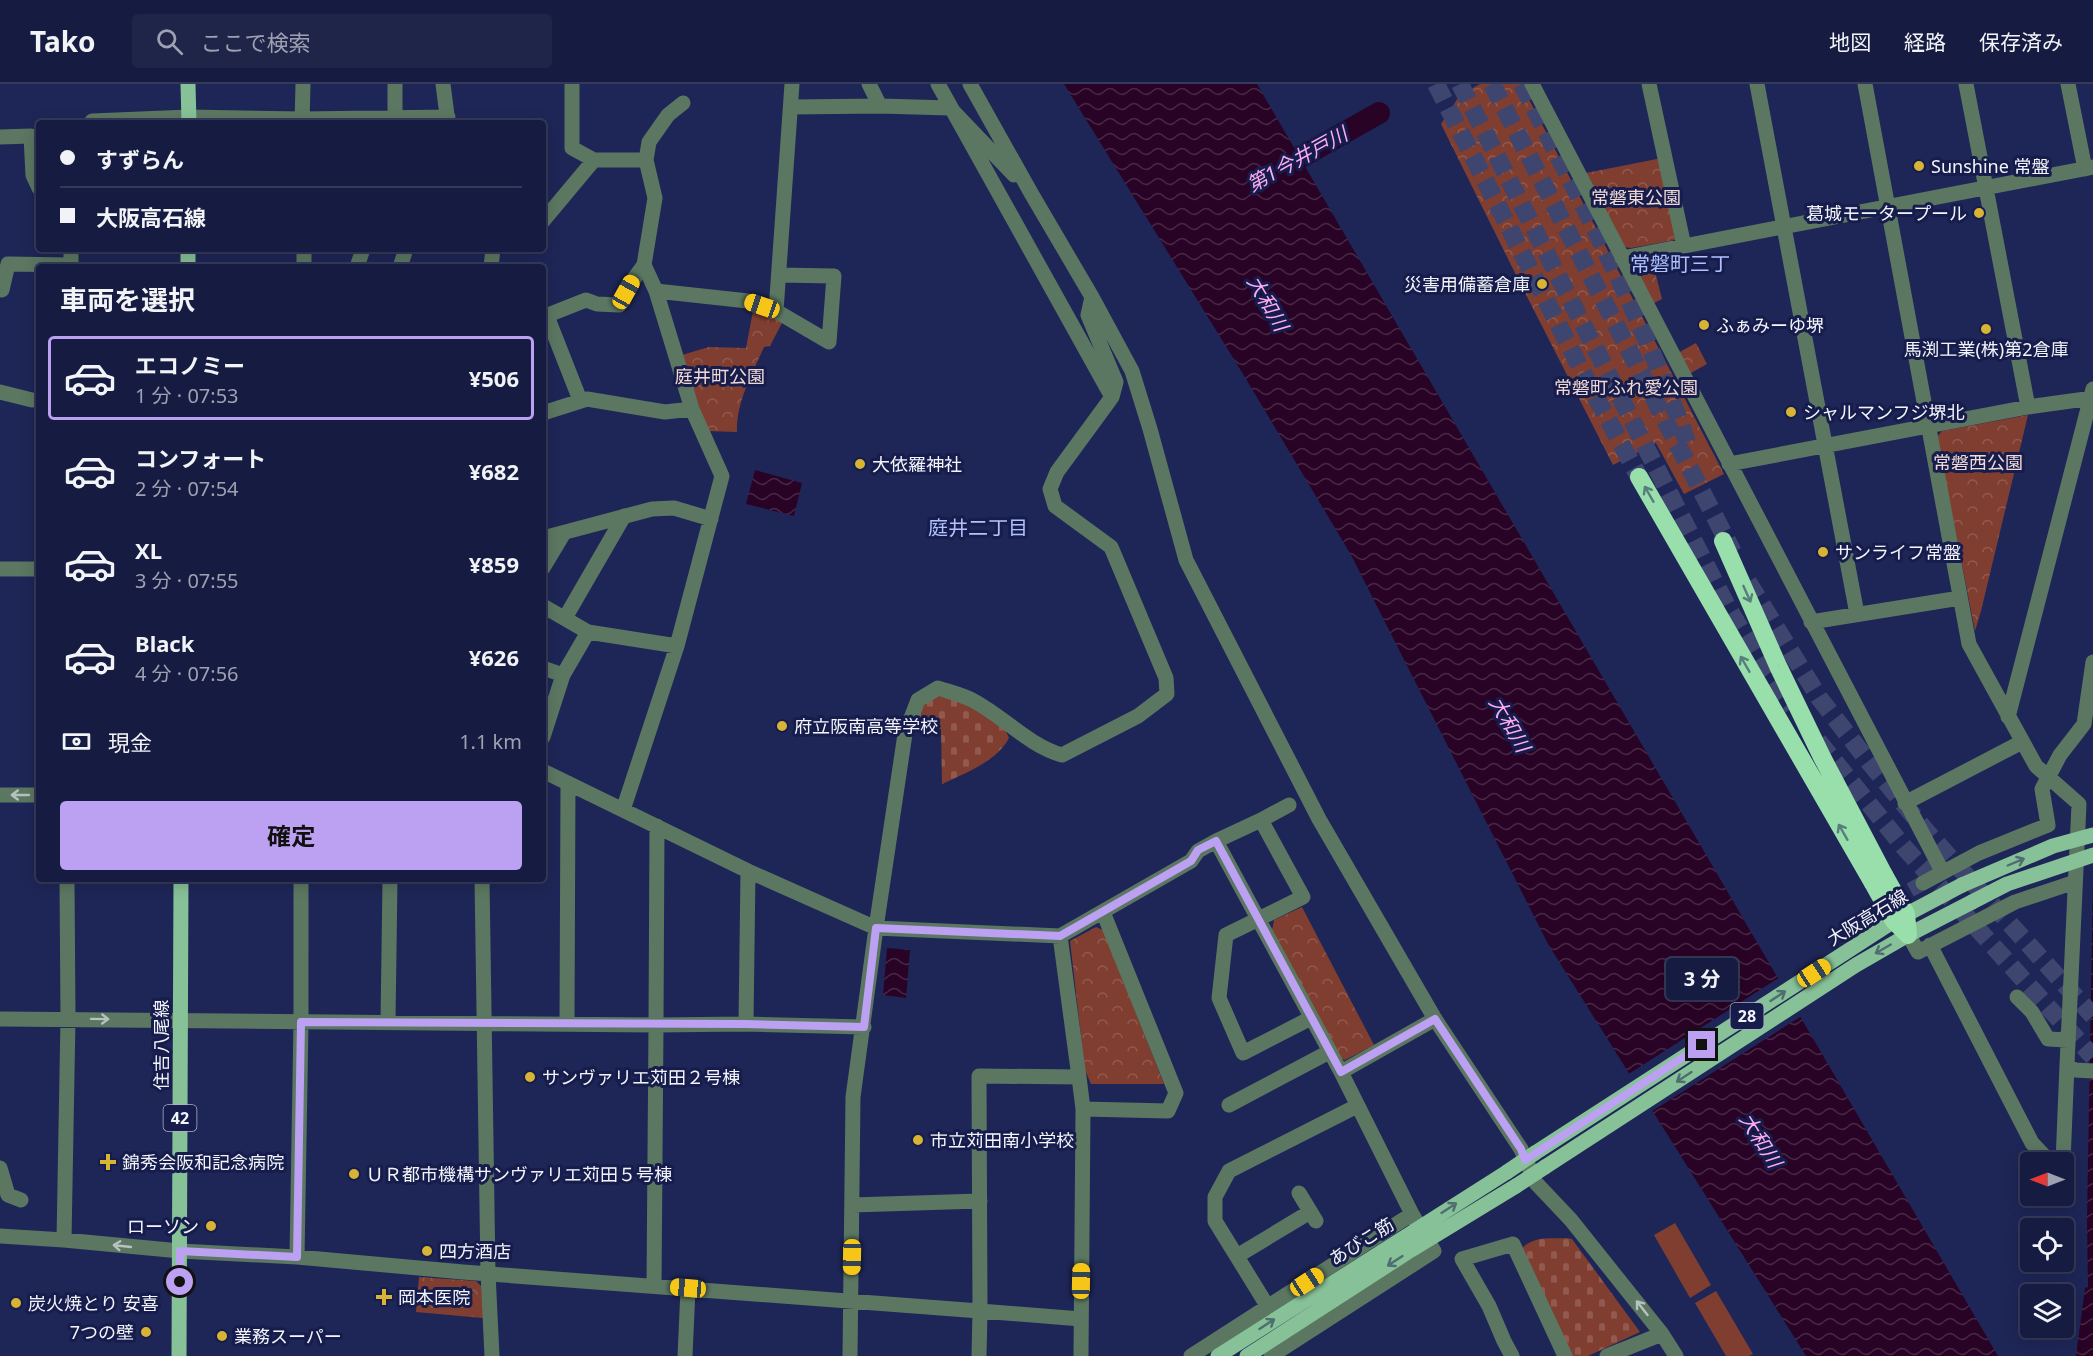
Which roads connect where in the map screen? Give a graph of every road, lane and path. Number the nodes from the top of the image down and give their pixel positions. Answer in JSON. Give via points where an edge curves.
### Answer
{"nodes":[{"id":1,"x":188,"y":84,"type":"edge"},
{"id":2,"x":303,"y":84,"type":"edge"},
{"id":3,"x":395,"y":84,"type":"edge"},
{"id":4,"x":443,"y":84,"type":"edge"},
{"id":5,"x":572,"y":84,"type":"edge"},
{"id":6,"x":792,"y":84,"type":"edge"},
{"id":7,"x":869,"y":84,"type":"edge"},
{"id":8,"x":938,"y":84,"type":"edge"},
{"id":9,"x":970,"y":84,"type":"edge"},
{"id":10,"x":1532,"y":84,"type":"edge"},
{"id":11,"x":1649,"y":84,"type":"edge"},
{"id":12,"x":1757,"y":84,"type":"edge"},
{"id":13,"x":1865,"y":84,"type":"edge"},
{"id":14,"x":1966,"y":84,"type":"edge"},
{"id":15,"x":2068,"y":84,"type":"edge"},
{"id":16,"x":683,"y":103,"type":"dead end"},
{"id":17,"x":880,"y":106,"type":"junction"},
{"id":18,"x":792,"y":107,"type":"junction"},
{"id":19,"x":950,"y":108,"type":"junction"},
{"id":20,"x":189,"y":120,"type":"edge"},
{"id":21,"x":302,"y":120,"type":"edge"},
{"id":22,"x":394,"y":120,"type":"edge"},
{"id":23,"x":448,"y":120,"type":"edge"},
{"id":24,"x":0,"y":137,"type":"edge"},
{"id":25,"x":594,"y":160,"type":"junction"},
{"id":26,"x":646,"y":160,"type":"junction"},
{"id":27,"x":2089,"y":168,"type":"edge"},
{"id":28,"x":36,"y":182,"type":"edge"},
{"id":29,"x":1986,"y":188,"type":"junction"},
{"id":30,"x":1031,"y":193,"type":"junction"},
{"id":31,"x":1888,"y":207,"type":"junction"},
{"id":32,"x":546,"y":217,"type":"edge"},
{"id":33,"x":1784,"y":226,"type":"junction"},
{"id":34,"x":1684,"y":246,"type":"junction"},
{"id":35,"x":1622,"y":258,"type":"junction"},
{"id":36,"x":36,"y":265,"type":"edge"},
{"id":37,"x":644,"y":265,"type":"junction"},
{"id":38,"x":779,"y":274,"type":"junction"},
{"id":39,"x":1,"y":290,"type":"edge"},
{"id":40,"x":656,"y":291,"type":"junction"},
{"id":41,"x":1092,"y":297,"type":"junction"},
{"id":42,"x":0,"y":306,"type":"edge"},
{"id":43,"x":776,"y":311,"type":"junction"},
{"id":44,"x":546,"y":317,"type":"edge"},
{"id":45,"x":546,"y":319,"type":"edge"},
{"id":46,"x":0,"y":392,"type":"edge"},
{"id":47,"x":2092,"y":394,"type":"edge"},
{"id":48,"x":1112,"y":397,"type":"junction"},
{"id":49,"x":32,"y":400,"type":"dead end"},
{"id":50,"x":579,"y":400,"type":"junction"},
{"id":51,"x":2028,"y":407,"type":"junction"},
{"id":52,"x":692,"y":409,"type":"junction"},
{"id":53,"x":546,"y":412,"type":"edge"},
{"id":54,"x":1928,"y":427,"type":"junction"},
{"id":55,"x":1826,"y":446,"type":"junction"},
{"id":56,"x":1729,"y":464,"type":"junction"},
{"id":57,"x":1639,"y":477,"type":"tunnel mouth"},
{"id":58,"x":624,"y":516,"type":"junction"},
{"id":59,"x":711,"y":519,"type":"junction"},
{"id":60,"x":564,"y":533,"type":"junction"},
{"id":61,"x":546,"y":537,"type":"edge"},
{"id":62,"x":1723,"y":541,"type":"tunnel mouth"},
{"id":63,"x":546,"y":563,"type":"edge"},
{"id":64,"x":0,"y":568,"type":"edge"},
{"id":65,"x":36,"y":569,"type":"edge"},
{"id":66,"x":1960,"y":597,"type":"junction"},
{"id":67,"x":546,"y":608,"type":"edge"},
{"id":68,"x":1857,"y":614,"type":"junction"},
{"id":69,"x":564,"y":618,"type":"junction"},
{"id":70,"x":1811,"y":622,"type":"junction"},
{"id":71,"x":588,"y":632,"type":"junction"},
{"id":72,"x":677,"y":646,"type":"junction"},
{"id":73,"x":2093,"y":662,"type":"edge"},
{"id":74,"x":546,"y":669,"type":"edge"},
{"id":75,"x":563,"y":675,"type":"junction"},
{"id":76,"x":2008,"y":717,"type":"junction"},
{"id":77,"x":546,"y":728,"type":"edge"},
{"id":78,"x":2022,"y":742,"type":"junction"},
{"id":79,"x":546,"y":772,"type":"edge"},
{"id":80,"x":2048,"y":776,"type":"junction"},
{"id":81,"x":568,"y":783,"type":"junction"},
{"id":82,"x":0,"y":795,"type":"edge"},
{"id":83,"x":36,"y":795,"type":"edge"},
{"id":84,"x":1905,"y":803,"type":"junction"},
{"id":85,"x":1289,"y":805,"type":"dead end"},
{"id":86,"x":623,"y":810,"type":"junction"},
{"id":87,"x":1262,"y":820,"type":"junction"},
{"id":88,"x":657,"y":826,"type":"junction"},
{"id":89,"x":2085,"y":837,"type":"edge"},
{"id":90,"x":1216,"y":841,"type":"junction"},
{"id":91,"x":2084,"y":858,"type":"edge"},
{"id":92,"x":748,"y":871,"type":"junction"},
{"id":93,"x":1942,"y":872,"type":"junction"},
{"id":94,"x":1878,"y":879,"type":"junction"},
{"id":95,"x":67,"y":882,"type":"edge"},
{"id":96,"x":181,"y":882,"type":"edge"},
{"id":97,"x":301,"y":882,"type":"edge"},
{"id":98,"x":390,"y":882,"type":"edge"},
{"id":99,"x":482,"y":882,"type":"edge"},
{"id":100,"x":2074,"y":882,"type":"junction"},
{"id":101,"x":1923,"y":883,"type":"tunnel mouth"},
{"id":102,"x":1890,"y":902,"type":"dead end"},
{"id":103,"x":1103,"y":912,"type":"junction"},
{"id":104,"x":1900,"y":917,"type":"junction"},
{"id":105,"x":1257,"y":919,"type":"junction"},
{"id":106,"x":876,"y":928,"type":"junction"},
{"id":107,"x":1908,"y":935,"type":"junction"},
{"id":108,"x":1060,"y":936,"type":"junction"},
{"id":109,"x":1930,"y":945,"type":"junction"},
{"id":110,"x":2017,"y":997,"type":"dead end"},
{"id":111,"x":68,"y":1018,"type":"junction"},
{"id":112,"x":1311,"y":1018,"type":"junction"},
{"id":113,"x":0,"y":1019,"type":"edge"},
{"id":114,"x":1435,"y":1019,"type":"junction"},
{"id":115,"x":180,"y":1020,"type":"junction"},
{"id":116,"x":301,"y":1022,"type":"junction"},
{"id":117,"x":388,"y":1022,"type":"junction"},
{"id":118,"x":485,"y":1022,"type":"junction"},
{"id":119,"x":567,"y":1024,"type":"junction"},
{"id":120,"x":746,"y":1024,"type":"junction"},
{"id":121,"x":656,"y":1025,"type":"junction"},
{"id":122,"x":864,"y":1027,"type":"junction"},
{"id":123,"x":2068,"y":1040,"type":"junction"},
{"id":124,"x":1329,"y":1052,"type":"junction"},
{"id":125,"x":2071,"y":1068,"type":"junction"},
{"id":126,"x":2093,"y":1071,"type":"edge"},
{"id":127,"x":1341,"y":1072,"type":"junction"},
{"id":128,"x":1079,"y":1077,"type":"junction"},
{"id":129,"x":1238,"y":1104,"type":"dead end"},
{"id":130,"x":1357,"y":1106,"type":"junction"},
{"id":131,"x":1083,"y":1109,"type":"junction"},
{"id":132,"x":2041,"y":1152,"type":"edge"},
{"id":133,"x":2064,"y":1152,"type":"edge"},
{"id":134,"x":1530,"y":1156,"type":"junction"},
{"id":135,"x":0,"y":1168,"type":"edge"},
{"id":136,"x":1538,"y":1172,"type":"junction"},
{"id":137,"x":2,"y":1183,"type":"edge"},
{"id":138,"x":1299,"y":1193,"type":"dead end"},
{"id":139,"x":21,"y":1200,"type":"dead end"},
{"id":140,"x":980,"y":1202,"type":"junction"},
{"id":141,"x":852,"y":1205,"type":"junction"},
{"id":142,"x":1412,"y":1214,"type":"junction"},
{"id":143,"x":0,"y":1236,"type":"edge"},
{"id":144,"x":64,"y":1240,"type":"junction"},
{"id":145,"x":180,"y":1251,"type":"junction"},
{"id":146,"x":1237,"y":1256,"type":"junction"},
{"id":147,"x":297,"y":1257,"type":"junction"},
{"id":148,"x":488,"y":1273,"type":"junction"},
{"id":149,"x":654,"y":1286,"type":"junction"},
{"id":150,"x":688,"y":1288,"type":"junction"},
{"id":151,"x":851,"y":1300,"type":"junction"},
{"id":152,"x":1268,"y":1307,"type":"junction"},
{"id":153,"x":980,"y":1311,"type":"junction"},
{"id":154,"x":1080,"y":1319,"type":"junction"},
{"id":155,"x":1662,"y":1334,"type":"junction"},
{"id":156,"x":1212,"y":1351,"type":"edge"},
{"id":157,"x":179,"y":1356,"type":"edge"},
{"id":158,"x":492,"y":1356,"type":"edge"},
{"id":159,"x":685,"y":1356,"type":"edge"},
{"id":160,"x":850,"y":1356,"type":"edge"},
{"id":161,"x":979,"y":1356,"type":"edge"},
{"id":162,"x":1081,"y":1356,"type":"edge"},
{"id":163,"x":1191,"y":1356,"type":"edge"},
{"id":164,"x":1226,"y":1356,"type":"edge"},
{"id":165,"x":1248,"y":1356,"type":"edge"},
{"id":166,"x":1271,"y":1356,"type":"edge"},
{"id":167,"x":1512,"y":1356,"type":"edge"},
{"id":168,"x":1565,"y":1356,"type":"edge"},
{"id":169,"x":1607,"y":1356,"type":"edge"},
{"id":170,"x":1676,"y":1356,"type":"edge"}],
"edges":[{"from":1,"to":20,"type":"main road"},
{"from":2,"to":21,"type":"street"},
{"from":3,"to":22,"type":"street"},
{"from":4,"to":23,"type":"street"},
{"from":5,"to":25,"type":"street","via":[[572,148]]},
{"from":6,"to":18,"type":"street"},
{"from":7,"to":17,"type":"street"},
{"from":8,"to":19,"type":"street"},
{"from":9,"to":30,"type":"street"},
{"from":10,"to":35,"type":"street"},
{"from":11,"to":34,"type":"street"},
{"from":12,"to":33,"type":"street"},
{"from":13,"to":31,"type":"street"},
{"from":14,"to":29,"type":"street"},
{"from":15,"to":27,"type":"street"},
{"from":16,"to":26,"type":"street","via":[[668,115],[649,142]]},
{"from":17,"to":18,"type":"street"},
{"from":17,"to":19,"type":"street"},
{"from":18,"to":38,"type":"street"},
{"from":19,"to":30,"type":"street"},
{"from":19,"to":48,"type":"street"},
{"from":22,"to":23,"type":"street"},
{"from":24,"to":28,"type":"street","via":[[31,136]]},
{"from":25,"to":26,"type":"street"},
{"from":25,"to":32,"type":"street"},
{"from":26,"to":37,"type":"street","via":[[655,198]]},
{"from":27,"to":29,"type":"street"},
{"from":29,"to":31,"type":"street"},
{"from":29,"to":51,"type":"street"},
{"from":30,"to":41,"type":"street"},
{"from":31,"to":33,"type":"street"},
{"from":31,"to":54,"type":"street"},
{"from":33,"to":34,"type":"street"},
{"from":33,"to":55,"type":"street"},
{"from":34,"to":35,"type":"street"},
{"from":35,"to":56,"type":"street"},
{"from":36,"to":39,"type":"street","via":[[8,264]]},
{"from":37,"to":40,"type":"street"},
{"from":37,"to":44,"type":"street","via":[[619,304],[586,300]]},
{"from":38,"to":43,"type":"street"},
{"from":38,"to":43,"type":"street","via":[[834,276],[830,342]]},
{"from":39,"to":42,"type":"street"},
{"from":40,"to":43,"type":"street","via":[[748,301]]},
{"from":40,"to":52,"type":"street"},
{"from":41,"to":48,"type":"street","via":[[1088,315],[1116,382]]},
{"from":41,"to":114,"type":"street","via":[[1132,371],[1186,560],[1319,819]]},
{"from":45,"to":50,"type":"street"},
{"from":46,"to":49,"type":"street"},
{"from":47,"to":51,"type":"street"},
{"from":47,"to":76,"type":"street"},
{"from":48,"to":106,"type":"street","via":[[1057,472],[1050,489],[1055,506],[1111,547],[1166,678],[1167,694],[1138,716],[1062,755],[1018,732],[974,700],[938,688],[918,700],[906,734]]},
{"from":50,"to":52,"type":"street","via":[[665,412]]},
{"from":50,"to":53,"type":"street"},
{"from":51,"to":54,"type":"street"},
{"from":52,"to":59,"type":"street","via":[[722,476]]},
{"from":54,"to":55,"type":"street"},
{"from":54,"to":66,"type":"street"},
{"from":55,"to":56,"type":"street"},
{"from":55,"to":68,"type":"street"},
{"from":56,"to":70,"type":"street"},
{"from":94,"to":57,"type":"highway","one_way":true},
{"from":58,"to":59,"type":"street","via":[[674,508]]},
{"from":58,"to":60,"type":"street"},
{"from":58,"to":69,"type":"street"},
{"from":59,"to":72,"type":"street"},
{"from":60,"to":61,"type":"street"},
{"from":60,"to":63,"type":"street"},
{"from":62,"to":94,"type":"highway","one_way":true},
{"from":64,"to":65,"type":"street"},
{"from":66,"to":68,"type":"street"},
{"from":66,"to":76,"type":"street","via":[[1969,644]]},
{"from":67,"to":69,"type":"street"},
{"from":68,"to":70,"type":"street"},
{"from":69,"to":71,"type":"street"},
{"from":70,"to":84,"type":"street"},
{"from":71,"to":72,"type":"street"},
{"from":71,"to":75,"type":"street"},
{"from":72,"to":86,"type":"street"},
{"from":73,"to":80,"type":"street","via":[[2084,724]]},
{"from":74,"to":75,"type":"street"},
{"from":75,"to":77,"type":"street"},
{"from":76,"to":78,"type":"street"},
{"from":78,"to":80,"type":"street","via":[[2036,766]]},
{"from":78,"to":84,"type":"street"},
{"from":79,"to":81,"type":"street"},
{"from":80,"to":89,"type":"street","via":[[2079,804]]},
{"from":80,"to":93,"type":"street","via":[[2042,789],[2048,825]]},
{"from":81,"to":86,"type":"street"},
{"from":81,"to":119,"type":"street"},
{"from":83,"to":82,"type":"street","one_way":true},
{"from":84,"to":93,"type":"street"},
{"from":85,"to":87,"type":"street"},
{"from":86,"to":88,"type":"street"},
{"from":87,"to":90,"type":"street"},
{"from":87,"to":105,"type":"street","via":[[1303,897]]},
{"from":88,"to":92,"type":"street"},
{"from":88,"to":121,"type":"street"},
{"from":89,"to":91,"type":"street"},
{"from":104,"to":89,"type":"main road","name":"大阪高石線","number":"28","one_way":true,"bridge":true,"via":[[1962,885]]},
{"from":90,"to":103,"type":"street","via":[[1198,850],[1191,861]]},
{"from":90,"to":105,"type":"street"},
{"from":91,"to":100,"type":"street"},
{"from":91,"to":107,"type":"main road","name":"大阪高石線","number":"28","bridge":true,"via":[[2007,884]]},
{"from":92,"to":106,"type":"street"},
{"from":92,"to":120,"type":"street"},
{"from":93,"to":101,"type":"street"},
{"from":94,"to":104,"type":"highway","bridge":true},
{"from":95,"to":111,"type":"street"},
{"from":96,"to":115,"type":"main road","name":"住吉八尾線","number":"42"},
{"from":97,"to":116,"type":"street"},
{"from":98,"to":117,"type":"street"},
{"from":99,"to":118,"type":"street"},
{"from":100,"to":109,"type":"street","via":[[2015,902]]},
{"from":100,"to":123,"type":"street"},
{"from":102,"to":109,"type":"street","via":[[1918,952]]},
{"from":103,"to":108,"type":"street"},
{"from":103,"to":131,"type":"street","via":[[1176,1093],[1168,1111]]},
{"from":104,"to":107,"type":"highway","bridge":true},
{"from":134,"to":104,"type":"main road","name":"大阪高石線","number":"28","one_way":true,"bridge":true},
{"from":105,"to":112,"type":"street"},
{"from":105,"to":112,"type":"street","via":[[1226,935],[1219,998],[1243,1053]]},
{"from":106,"to":108,"type":"street"},
{"from":106,"to":122,"type":"street"},
{"from":107,"to":136,"type":"main road","name":"大阪高石線","number":"28","one_way":true,"bridge":true},
{"from":108,"to":128,"type":"street"},
{"from":109,"to":132,"type":"street","via":[[2032,1143]]},
{"from":110,"to":123,"type":"street","via":[[2032,1012],[2048,1039]]},
{"from":111,"to":113,"type":"street"},
{"from":111,"to":115,"type":"street","one_way":true},
{"from":111,"to":144,"type":"street"},
{"from":112,"to":124,"type":"street"},
{"from":114,"to":127,"type":"street"},
{"from":114,"to":134,"type":"street","via":[[1521,1149]]},
{"from":115,"to":116,"type":"street"},
{"from":115,"to":145,"type":"main road","name":"住吉八尾線","number":"42"},
{"from":116,"to":117,"type":"street"},
{"from":116,"to":147,"type":"street"},
{"from":117,"to":118,"type":"street"},
{"from":118,"to":119,"type":"street"},
{"from":118,"to":148,"type":"street"},
{"from":119,"to":121,"type":"street"},
{"from":120,"to":121,"type":"street"},
{"from":120,"to":122,"type":"street"},
{"from":121,"to":149,"type":"street"},
{"from":122,"to":141,"type":"street","via":[[853,1097]]},
{"from":123,"to":125,"type":"street"},
{"from":124,"to":127,"type":"street"},
{"from":124,"to":129,"type":"street"},
{"from":125,"to":126,"type":"street"},
{"from":125,"to":133,"type":"street"},
{"from":127,"to":130,"type":"street"},
{"from":128,"to":131,"type":"street"},
{"from":128,"to":140,"type":"street","via":[[979,1076]]},
{"from":130,"to":142,"type":"street"},
{"from":130,"to":146,"type":"street","via":[[1229,1171],[1215,1197],[1215,1221]]},
{"from":131,"to":154,"type":"street"},
{"from":134,"to":136,"type":"street"},
{"from":156,"to":134,"type":"main road","name":"あびこ筋","number":"28","one_way":true,"bridge":true},
{"from":135,"to":137,"type":"street"},
{"from":155,"to":136,"type":"street","one_way":true,"via":[[1571,1220],[1536,1183]]},
{"from":136,"to":165,"type":"main road","name":"あびこ筋","number":"28","one_way":true,"bridge":true},
{"from":137,"to":139,"type":"street","via":[[8,1195]]},
{"from":138,"to":146,"type":"street","via":[[1313,1216]]},
{"from":140,"to":141,"type":"street"},
{"from":140,"to":153,"type":"street"},
{"from":141,"to":151,"type":"street"},
{"from":142,"to":152,"type":"street"},
{"from":142,"to":166,"type":"street","via":[[1434,1251]]},
{"from":143,"to":144,"type":"street"},
{"from":145,"to":144,"type":"street","one_way":true},
{"from":145,"to":147,"type":"street"},
{"from":145,"to":157,"type":"main road","name":"住吉八尾線","number":"42"},
{"from":146,"to":152,"type":"street"},
{"from":147,"to":148,"type":"street"},
{"from":148,"to":149,"type":"street"},
{"from":148,"to":158,"type":"street"},
{"from":149,"to":150,"type":"street"},
{"from":150,"to":151,"type":"street"},
{"from":150,"to":159,"type":"street"},
{"from":151,"to":153,"type":"street"},
{"from":151,"to":160,"type":"street"},
{"from":152,"to":156,"type":"street"},
{"from":153,"to":154,"type":"street"},
{"from":153,"to":161,"type":"street"},
{"from":154,"to":162,"type":"street"},
{"from":155,"to":169,"type":"street"},
{"from":155,"to":170,"type":"street"},
{"from":156,"to":163,"type":"street"},
{"from":156,"to":164,"type":"street","via":[[1221,1348]]},
{"from":167,"to":168,"type":"street","via":[[1462,1259],[1513,1244]]}]}
